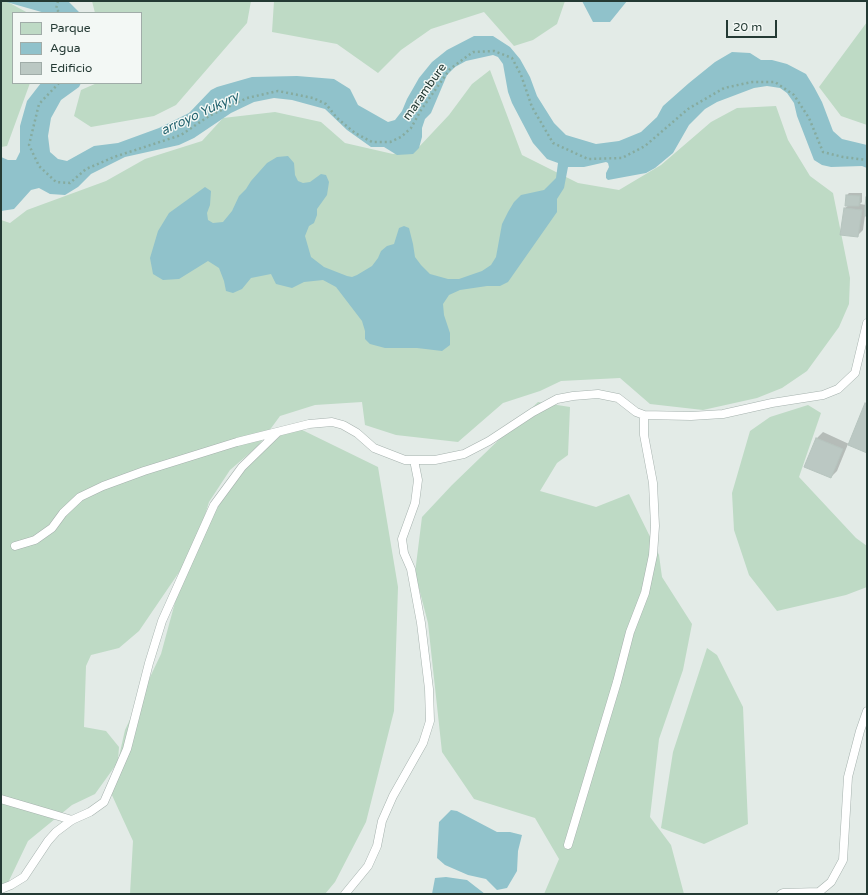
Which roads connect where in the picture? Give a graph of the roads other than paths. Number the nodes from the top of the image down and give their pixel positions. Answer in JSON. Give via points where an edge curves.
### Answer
{"nodes":[{"id":1,"x":867,"y":328,"type":"edge"},
{"id":2,"x":644,"y":415,"type":"junction"},
{"id":3,"x":278,"y":432,"type":"junction"},
{"id":4,"x":414,"y":460,"type":"junction"},
{"id":5,"x":15,"y":546,"type":"dead end"},
{"id":6,"x":867,"y":711,"type":"edge"},
{"id":7,"x":1,"y":799,"type":"edge"},
{"id":8,"x":72,"y":820,"type":"junction"},
{"id":9,"x":568,"y":845,"type":"dead end"},
{"id":10,"x":1,"y":889,"type":"edge"},
{"id":11,"x":345,"y":894,"type":"edge"},
{"id":12,"x":781,"y":894,"type":"edge"}],
"edges":[{"from":1,"to":2,"type":"lane","via":[[854,373],[838,389],[823,395],[724,414]]},
{"from":2,"to":4,"type":"lane","via":[[618,398],[598,394],[557,399],[464,454],[435,460]]},
{"from":2,"to":9,"type":"lane","via":[[644,435],[653,483],[653,554],[645,593],[630,632]]},
{"from":3,"to":4,"type":"lane","via":[[309,424],[332,422],[357,433],[374,448],[405,460]]},
{"from":3,"to":5,"type":"lane","via":[[237,442],[103,486],[80,497],[52,528],[41,536]]},
{"from":3,"to":8,"type":"lane","via":[[242,467],[214,505],[162,621],[127,749],[104,802]]},
{"from":4,"to":11,"type":"lane","via":[[418,480],[415,503],[402,539],[421,623],[430,721],[423,743],[382,821],[377,846],[368,866]]},
{"from":6,"to":12,"type":"lane","via":[[848,777],[842,860],[830,882],[819,892]]},
{"from":7,"to":8,"type":"lane"},
{"from":8,"to":10,"type":"lane","via":[[48,841],[24,877]]}]}
